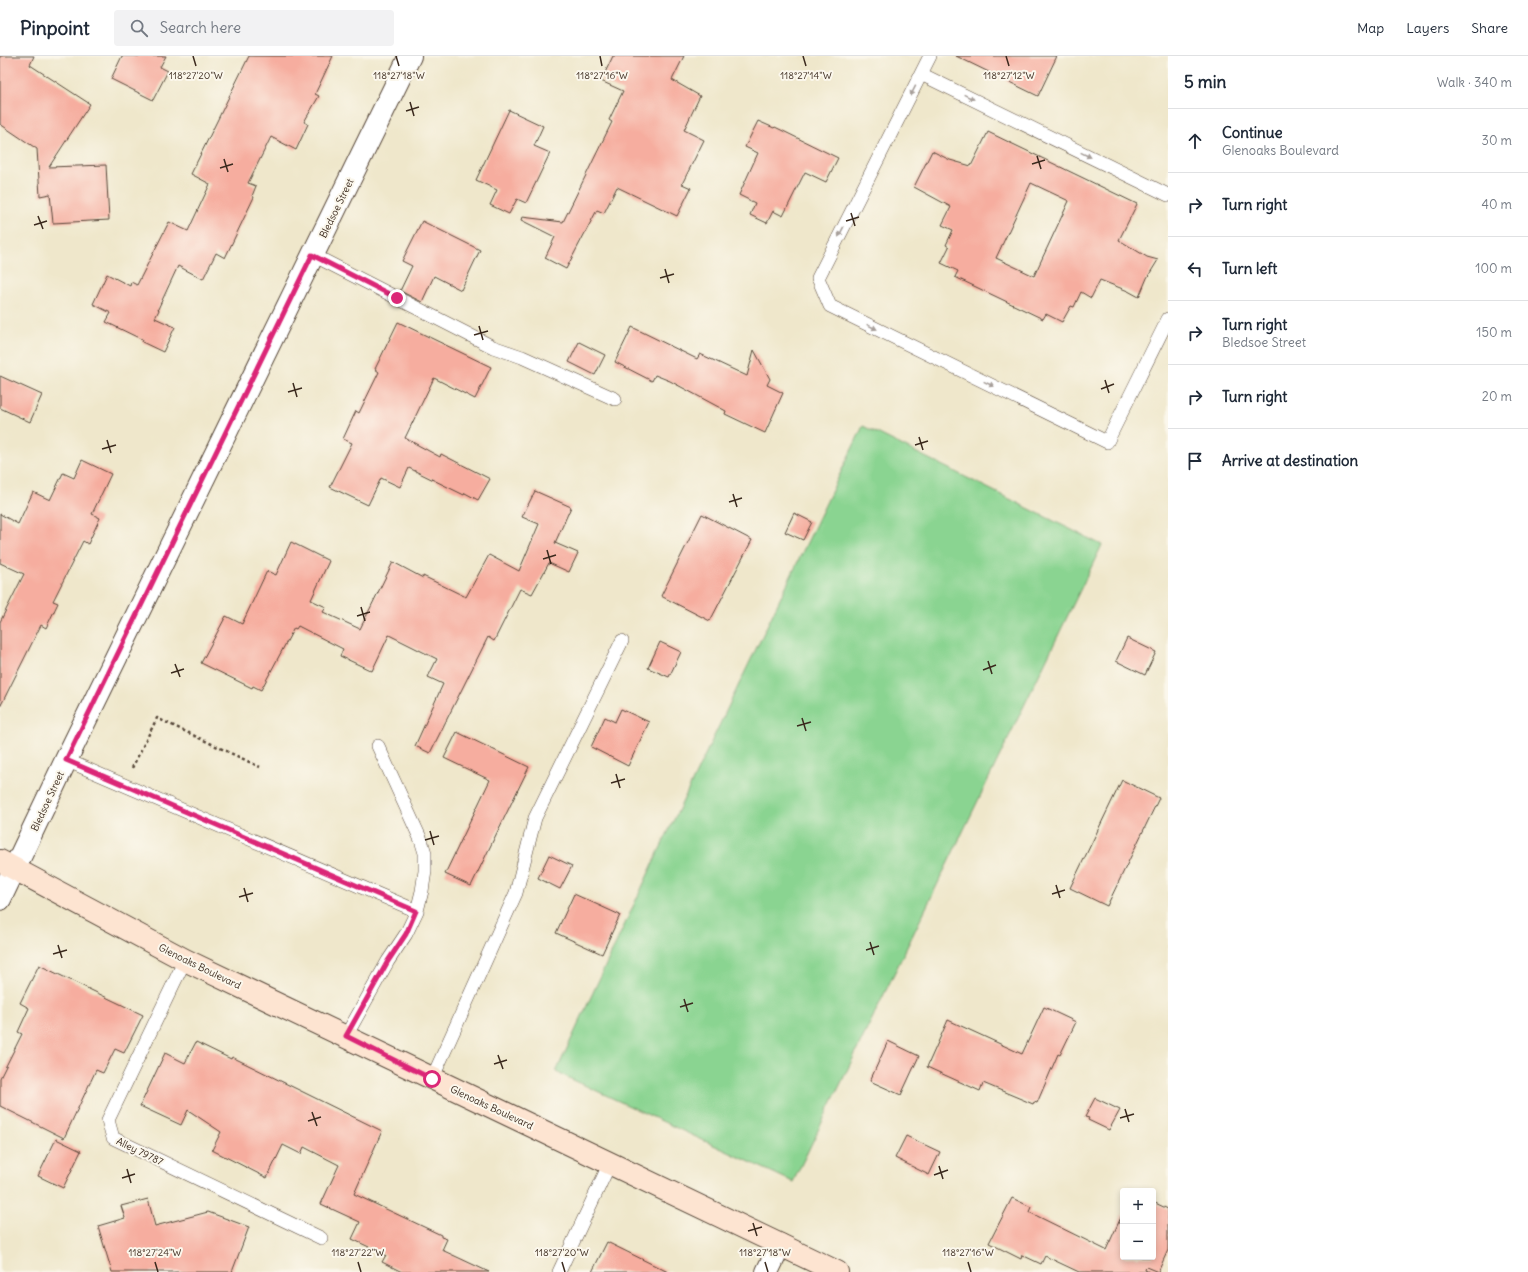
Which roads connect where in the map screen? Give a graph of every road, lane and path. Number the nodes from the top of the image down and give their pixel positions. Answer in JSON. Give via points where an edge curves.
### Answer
{"nodes":[{"id":1,"x":410,"y":56,"type":"edge"},
{"id":2,"x":930,"y":56,"type":"edge"},
{"id":3,"x":921,"y":74,"type":"junction"},
{"id":4,"x":1168,"y":195,"type":"edge"},
{"id":5,"x":312,"y":255,"type":"junction"},
{"id":6,"x":1168,"y":319,"type":"edge"},
{"id":7,"x":615,"y":399,"type":"dead end"},
{"id":8,"x":622,"y":641,"type":"dead end"},
{"id":9,"x":378,"y":746,"type":"dead end"},
{"id":10,"x":66,"y":760,"type":"junction"},
{"id":11,"x":260,"y":767,"type":"dead end"},
{"id":12,"x":124,"y":785,"type":"junction"},
{"id":13,"x":8,"y":865,"type":"edge"},
{"id":14,"x":0,"y":899,"type":"edge"},
{"id":15,"x":416,"y":911,"type":"junction"},
{"id":16,"x":185,"y":960,"type":"junction"},
{"id":17,"x":346,"y":1036,"type":"junction"},
{"id":18,"x":432,"y":1079,"type":"junction"},
{"id":19,"x":610,"y":1163,"type":"junction"},
{"id":20,"x":321,"y":1238,"type":"dead end"},
{"id":21,"x":780,"y":1245,"type":"junction"},
{"id":22,"x":559,"y":1272,"type":"edge"},
{"id":23,"x":767,"y":1272,"type":"edge"},
{"id":24,"x":837,"y":1272,"type":"edge"}],
"edges":[{"from":1,"to":5,"type":"street","name":"Bledsoe Street"},
{"from":2,"to":3,"type":"lane"},
{"from":3,"to":4,"type":"lane","one_way":true},
{"from":3,"to":6,"type":"lane","one_way":true,"via":[[818,278],[830,306],[1107,442]]},
{"from":5,"to":7,"type":"lane","via":[[493,346]]},
{"from":5,"to":10,"type":"street","name":"Bledsoe Street"},
{"from":8,"to":18,"type":"lane","via":[[534,818],[516,894]]},
{"from":9,"to":15,"type":"lane","via":[[425,853],[422,891]]},
{"from":10,"to":12,"type":"lane"},
{"from":10,"to":13,"type":"street","name":"Bledsoe Street"},
{"from":11,"to":12,"type":"path","via":[[157,718]]},
{"from":12,"to":15,"type":"lane"},
{"from":13,"to":14,"type":"street","name":"Bledsoe Street"},
{"from":13,"to":16,"type":"main road","name":"Glenoaks Boulevard"},
{"from":15,"to":17,"type":"lane","via":[[406,934]]},
{"from":16,"to":17,"type":"main road","name":"Glenoaks Boulevard"},
{"from":16,"to":20,"type":"lane","name":"Alley 79787","via":[[108,1120],[113,1138]]},
{"from":17,"to":18,"type":"main road","name":"Glenoaks Boulevard"},
{"from":18,"to":19,"type":"main road","name":"Glenoaks Boulevard"},
{"from":19,"to":21,"type":"main road","name":"Glenoaks Boulevard"},
{"from":19,"to":22,"type":"lane"},
{"from":21,"to":23,"type":"street"},
{"from":21,"to":24,"type":"main road","name":"Glenoaks Boulevard"}]}
